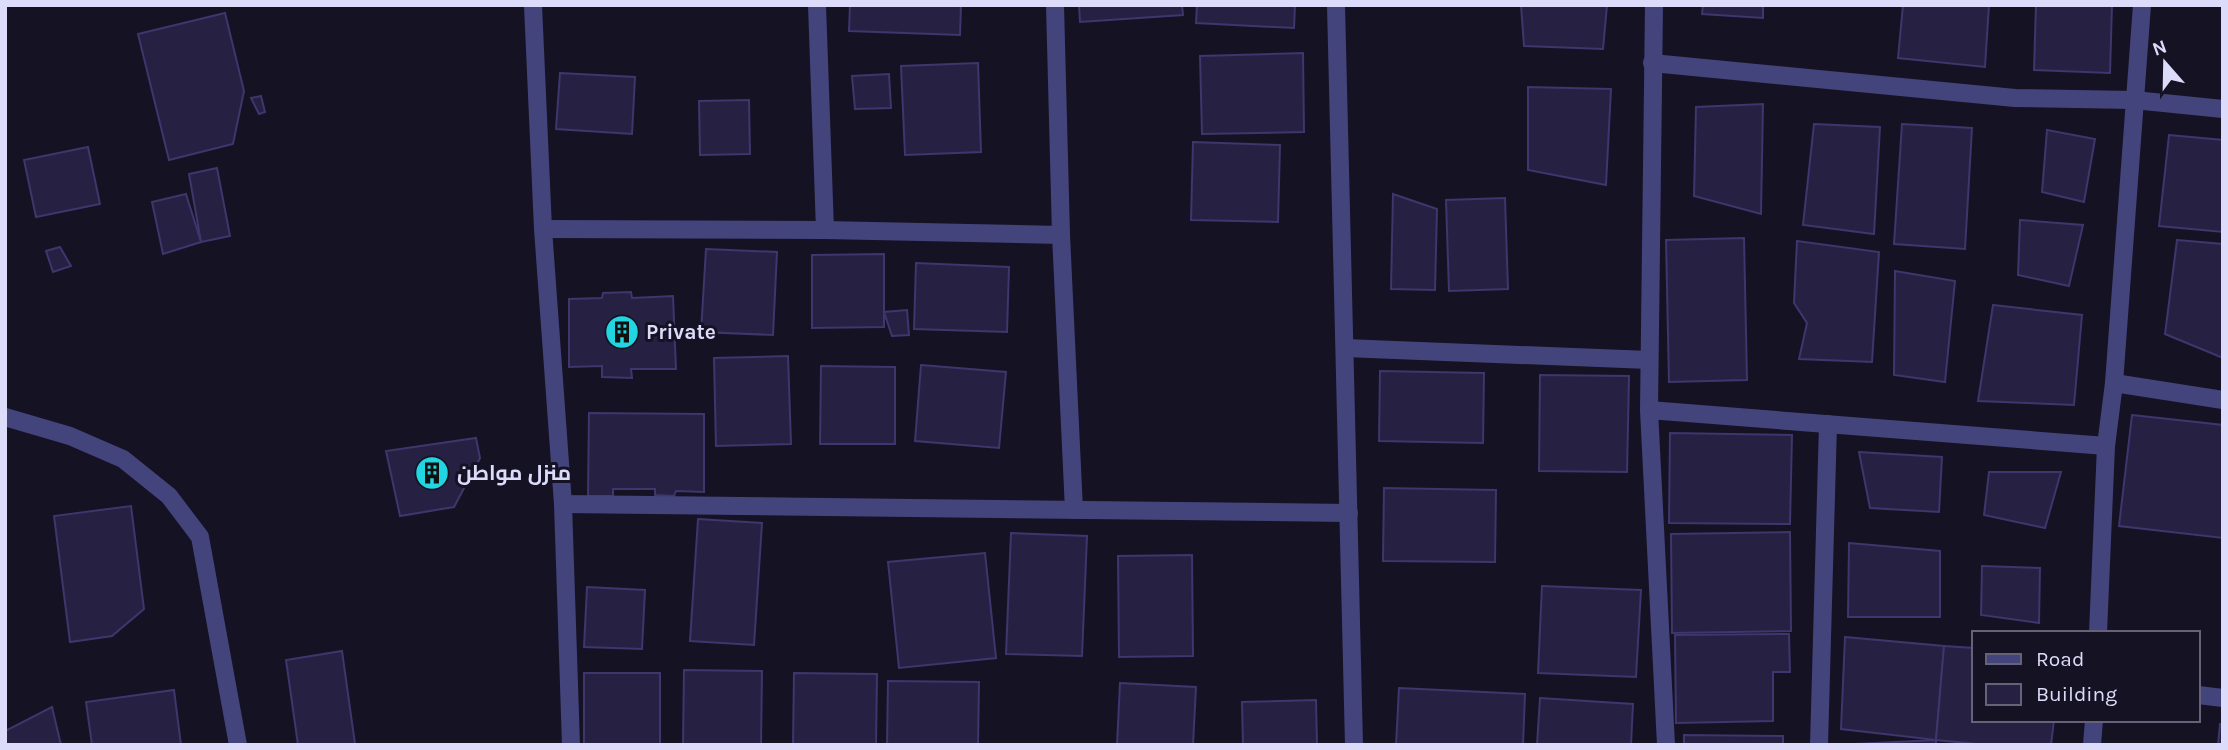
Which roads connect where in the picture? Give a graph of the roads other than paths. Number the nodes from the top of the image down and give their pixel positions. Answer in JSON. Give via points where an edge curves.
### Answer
{"nodes":[{"id":1,"x":533,"y":5,"type":"edge"},
{"id":2,"x":817,"y":5,"type":"edge"},
{"id":3,"x":1055,"y":5,"type":"edge"},
{"id":4,"x":1336,"y":5,"type":"edge"},
{"id":5,"x":1654,"y":5,"type":"edge"},
{"id":6,"x":2142,"y":5,"type":"edge"},
{"id":7,"x":1652,"y":63,"type":"junction"},
{"id":8,"x":2134,"y":100,"type":"junction"},
{"id":9,"x":2223,"y":109,"type":"edge"},
{"id":10,"x":543,"y":229,"type":"junction"},
{"id":11,"x":825,"y":230,"type":"junction"},
{"id":12,"x":1061,"y":235,"type":"junction"},
{"id":13,"x":1345,"y":348,"type":"junction"},
{"id":14,"x":1649,"y":360,"type":"junction"},
{"id":15,"x":2114,"y":383,"type":"junction"},
{"id":16,"x":2223,"y":400,"type":"edge"},
{"id":17,"x":1649,"y":410,"type":"junction"},
{"id":18,"x":5,"y":417,"type":"edge"},
{"id":19,"x":1828,"y":424,"type":"junction"},
{"id":20,"x":2106,"y":446,"type":"junction"},
{"id":21,"x":563,"y":504,"type":"junction"},
{"id":22,"x":1074,"y":510,"type":"junction"},
{"id":23,"x":1349,"y":513,"type":"junction"},
{"id":24,"x":2098,"y":631,"type":"edge"},
{"id":25,"x":2200,"y":695,"type":"edge"},
{"id":26,"x":2223,"y":698,"type":"edge"},
{"id":27,"x":2094,"y":722,"type":"edge"},
{"id":28,"x":238,"y":745,"type":"edge"},
{"id":29,"x":571,"y":745,"type":"edge"},
{"id":30,"x":1354,"y":745,"type":"edge"},
{"id":31,"x":1666,"y":745,"type":"edge"},
{"id":32,"x":1819,"y":745,"type":"edge"},
{"id":33,"x":2092,"y":745,"type":"edge"}],
"edges":[{"from":1,"to":10,"type":"street"},
{"from":2,"to":11,"type":"street"},
{"from":3,"to":12,"type":"street"},
{"from":4,"to":13,"type":"street"},
{"from":5,"to":7,"type":"street"},
{"from":6,"to":8,"type":"street"},
{"from":7,"to":8,"type":"street","via":[[2015,98]]},
{"from":7,"to":14,"type":"street"},
{"from":8,"to":9,"type":"street"},
{"from":8,"to":15,"type":"street"},
{"from":10,"to":11,"type":"street"},
{"from":10,"to":21,"type":"street"},
{"from":11,"to":12,"type":"street"},
{"from":12,"to":22,"type":"street"},
{"from":13,"to":14,"type":"street"},
{"from":13,"to":23,"type":"street"},
{"from":14,"to":17,"type":"street"},
{"from":15,"to":16,"type":"street"},
{"from":15,"to":20,"type":"street"},
{"from":17,"to":19,"type":"street"},
{"from":17,"to":31,"type":"street"},
{"from":18,"to":28,"type":"street","via":[[70,436],[123,459],[169,496],[201,537]]},
{"from":19,"to":20,"type":"street"},
{"from":19,"to":32,"type":"street"},
{"from":20,"to":24,"type":"street"},
{"from":21,"to":22,"type":"street"},
{"from":21,"to":29,"type":"street"},
{"from":22,"to":23,"type":"street"},
{"from":23,"to":30,"type":"street"},
{"from":25,"to":26,"type":"street"},
{"from":27,"to":33,"type":"street"}]}
